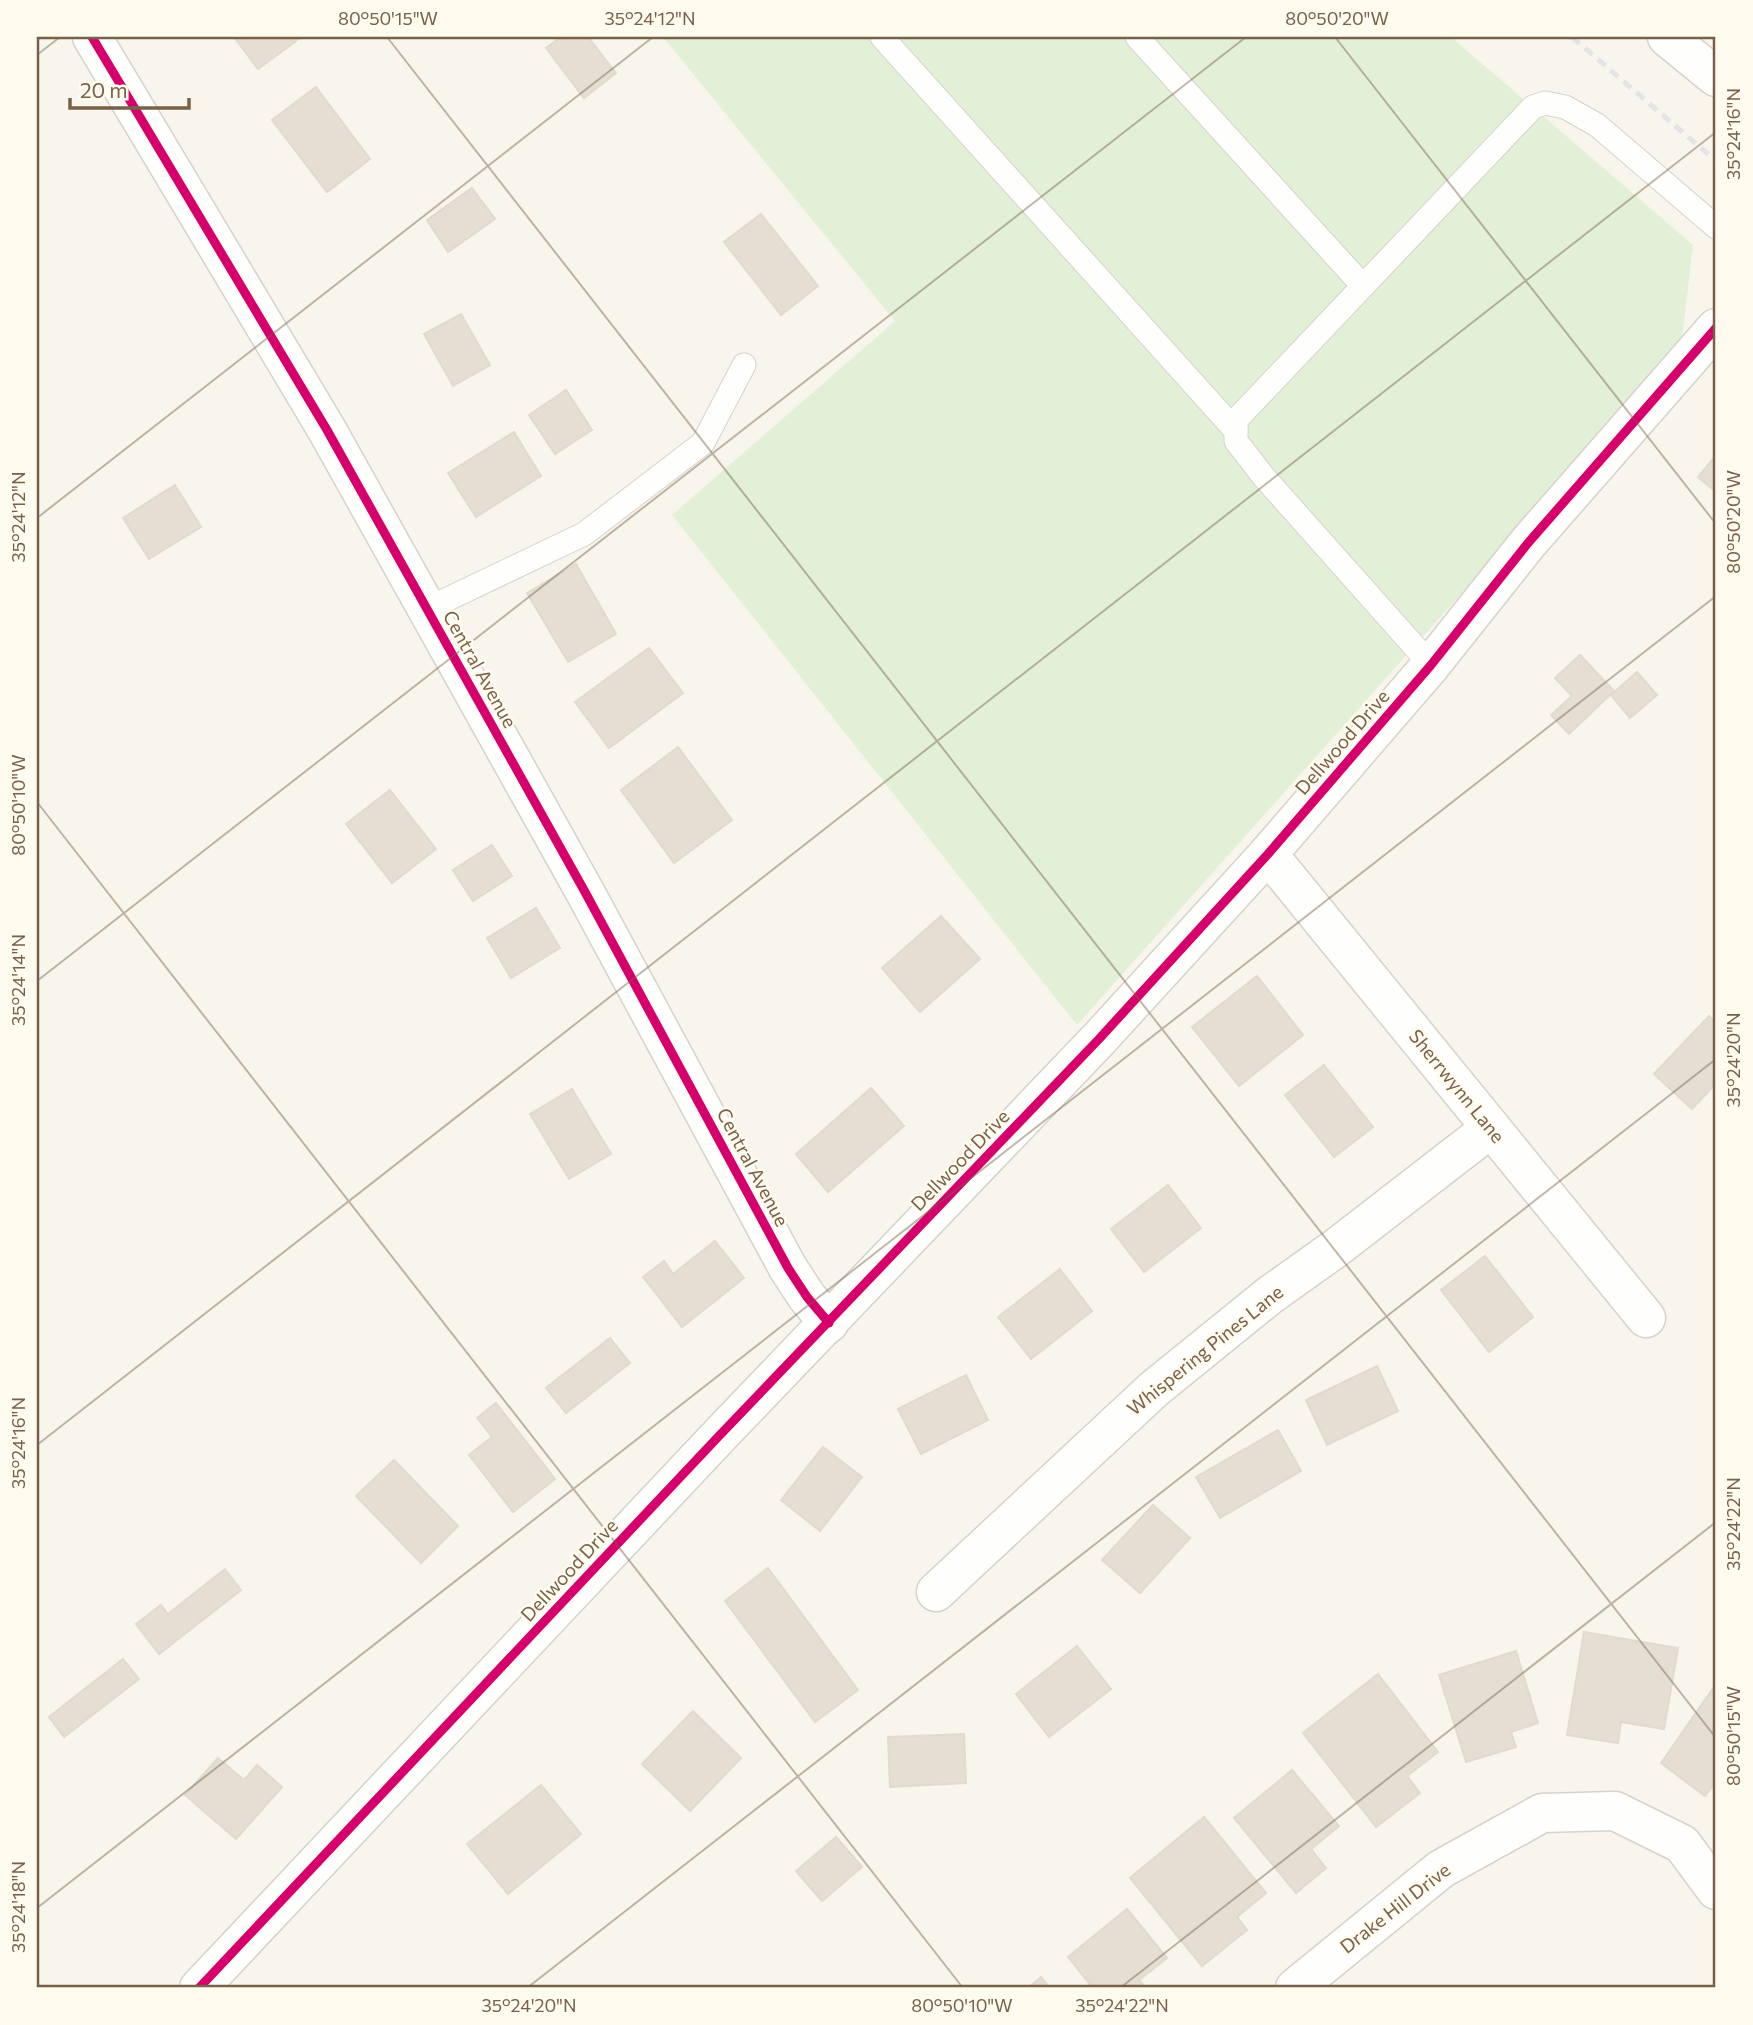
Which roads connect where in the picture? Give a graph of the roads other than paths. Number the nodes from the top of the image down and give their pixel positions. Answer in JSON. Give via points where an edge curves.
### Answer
{"nodes":[{"id":1,"x":92,"y":37,"type":"edge"},
{"id":2,"x":882,"y":37,"type":"edge"},
{"id":3,"x":1137,"y":37,"type":"edge"},
{"id":4,"x":1667,"y":37,"type":"edge"},
{"id":5,"x":1716,"y":77,"type":"edge"},
{"id":6,"x":1716,"y":227,"type":"edge"},
{"id":7,"x":1363,"y":286,"type":"junction"},
{"id":8,"x":1716,"y":328,"type":"edge"},
{"id":9,"x":744,"y":365,"type":"dead end"},
{"id":10,"x":1236,"y":430,"type":"junction"},
{"id":11,"x":427,"y":609,"type":"junction"},
{"id":12,"x":1431,"y":665,"type":"junction"},
{"id":13,"x":1268,"y":854,"type":"junction"},
{"id":14,"x":1491,"y":1128,"type":"junction"},
{"id":15,"x":1646,"y":1318,"type":"dead end"},
{"id":16,"x":829,"y":1323,"type":"junction"},
{"id":17,"x":936,"y":1592,"type":"dead end"},
{"id":18,"x":1716,"y":1890,"type":"edge"},
{"id":19,"x":199,"y":1988,"type":"edge"},
{"id":20,"x":1295,"y":1988,"type":"edge"}],
"edges":[{"from":1,"to":11,"type":"street","name":"Central Avenue","via":[[327,430]]},
{"from":2,"to":10,"type":"lane"},
{"from":3,"to":7,"type":"lane"},
{"from":4,"to":5,"type":"street"},
{"from":6,"to":7,"type":"lane","via":[[1597,125],[1565,107],[1545,103],[1533,107]]},
{"from":7,"to":10,"type":"lane","via":[[1236,420]]},
{"from":8,"to":12,"type":"street","name":"Dellwood Drive","via":[[1528,543]]},
{"from":9,"to":11,"type":"lane","via":[[703,443],[584,534]]},
{"from":10,"to":12,"type":"lane","via":[[1236,441],[1263,476]]},
{"from":11,"to":16,"type":"street","name":"Central Avenue","via":[[788,1268]]},
{"from":12,"to":13,"type":"street","name":"Dellwood Drive"},
{"from":13,"to":14,"type":"street","name":"Sherrwynn Lane"},
{"from":13,"to":16,"type":"street","name":"Dellwood Drive"},
{"from":14,"to":15,"type":"street","name":"Sherrwynn Lane"},
{"from":14,"to":17,"type":"street","name":"Whispering Pines Lane","via":[[1154,1389]]},
{"from":16,"to":19,"type":"street","name":"Dellwood Drive"},
{"from":18,"to":20,"type":"street","name":"Drake Hill Drive","via":[[1682,1844],[1615,1811],[1542,1813],[1441,1869]]}]}
